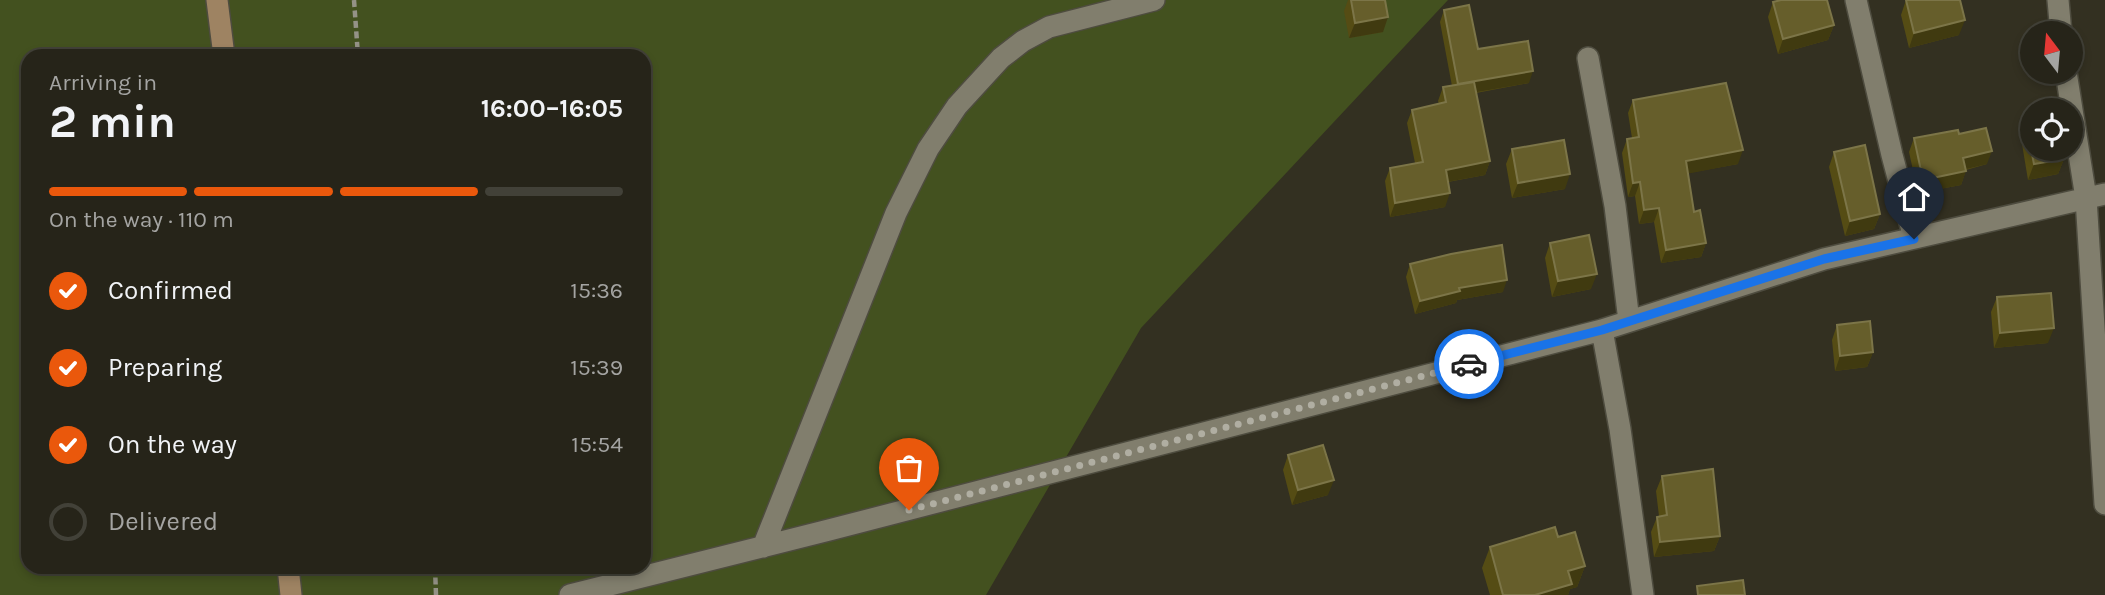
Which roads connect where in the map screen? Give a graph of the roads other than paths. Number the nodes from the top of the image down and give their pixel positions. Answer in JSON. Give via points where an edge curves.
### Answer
{"nodes":[{"id":1,"x":217,"y":0,"type":"edge"},
{"id":2,"x":1154,"y":0,"type":"edge"},
{"id":3,"x":1856,"y":0,"type":"edge"},
{"id":4,"x":2058,"y":0,"type":"edge"},
{"id":5,"x":2061,"y":21,"type":"edge"},
{"id":6,"x":223,"y":49,"type":"edge"},
{"id":7,"x":1588,"y":58,"type":"dead end"},
{"id":8,"x":2069,"y":84,"type":"edge"},
{"id":9,"x":2096,"y":196,"type":"edge"},
{"id":10,"x":1914,"y":239,"type":"junction"},
{"id":11,"x":1629,"y":321,"type":"junction"},
{"id":12,"x":1602,"y":330,"type":"junction"},
{"id":13,"x":2105,"y":504,"type":"edge"},
{"id":14,"x":763,"y":547,"type":"junction"},
{"id":15,"x":289,"y":574,"type":"edge"},
{"id":16,"x":291,"y":595,"type":"edge"},
{"id":17,"x":570,"y":595,"type":"edge"},
{"id":18,"x":1643,"y":595,"type":"edge"}],
"edges":[{"from":1,"to":6,"type":"street"},
{"from":2,"to":14,"type":"street","via":[[1049,27],[1023,41],[957,106],[928,149],[896,213]]},
{"from":3,"to":10,"type":"street"},
{"from":4,"to":5,"type":"street"},
{"from":7,"to":11,"type":"street","via":[[1615,206]]},
{"from":8,"to":9,"type":"street"},
{"from":9,"to":10,"type":"street"},
{"from":9,"to":13,"type":"street"},
{"from":10,"to":11,"type":"street","via":[[1824,259]]},
{"from":11,"to":12,"type":"street"},
{"from":12,"to":14,"type":"street"},
{"from":12,"to":18,"type":"street"},
{"from":14,"to":17,"type":"street"},
{"from":15,"to":16,"type":"street"}]}
